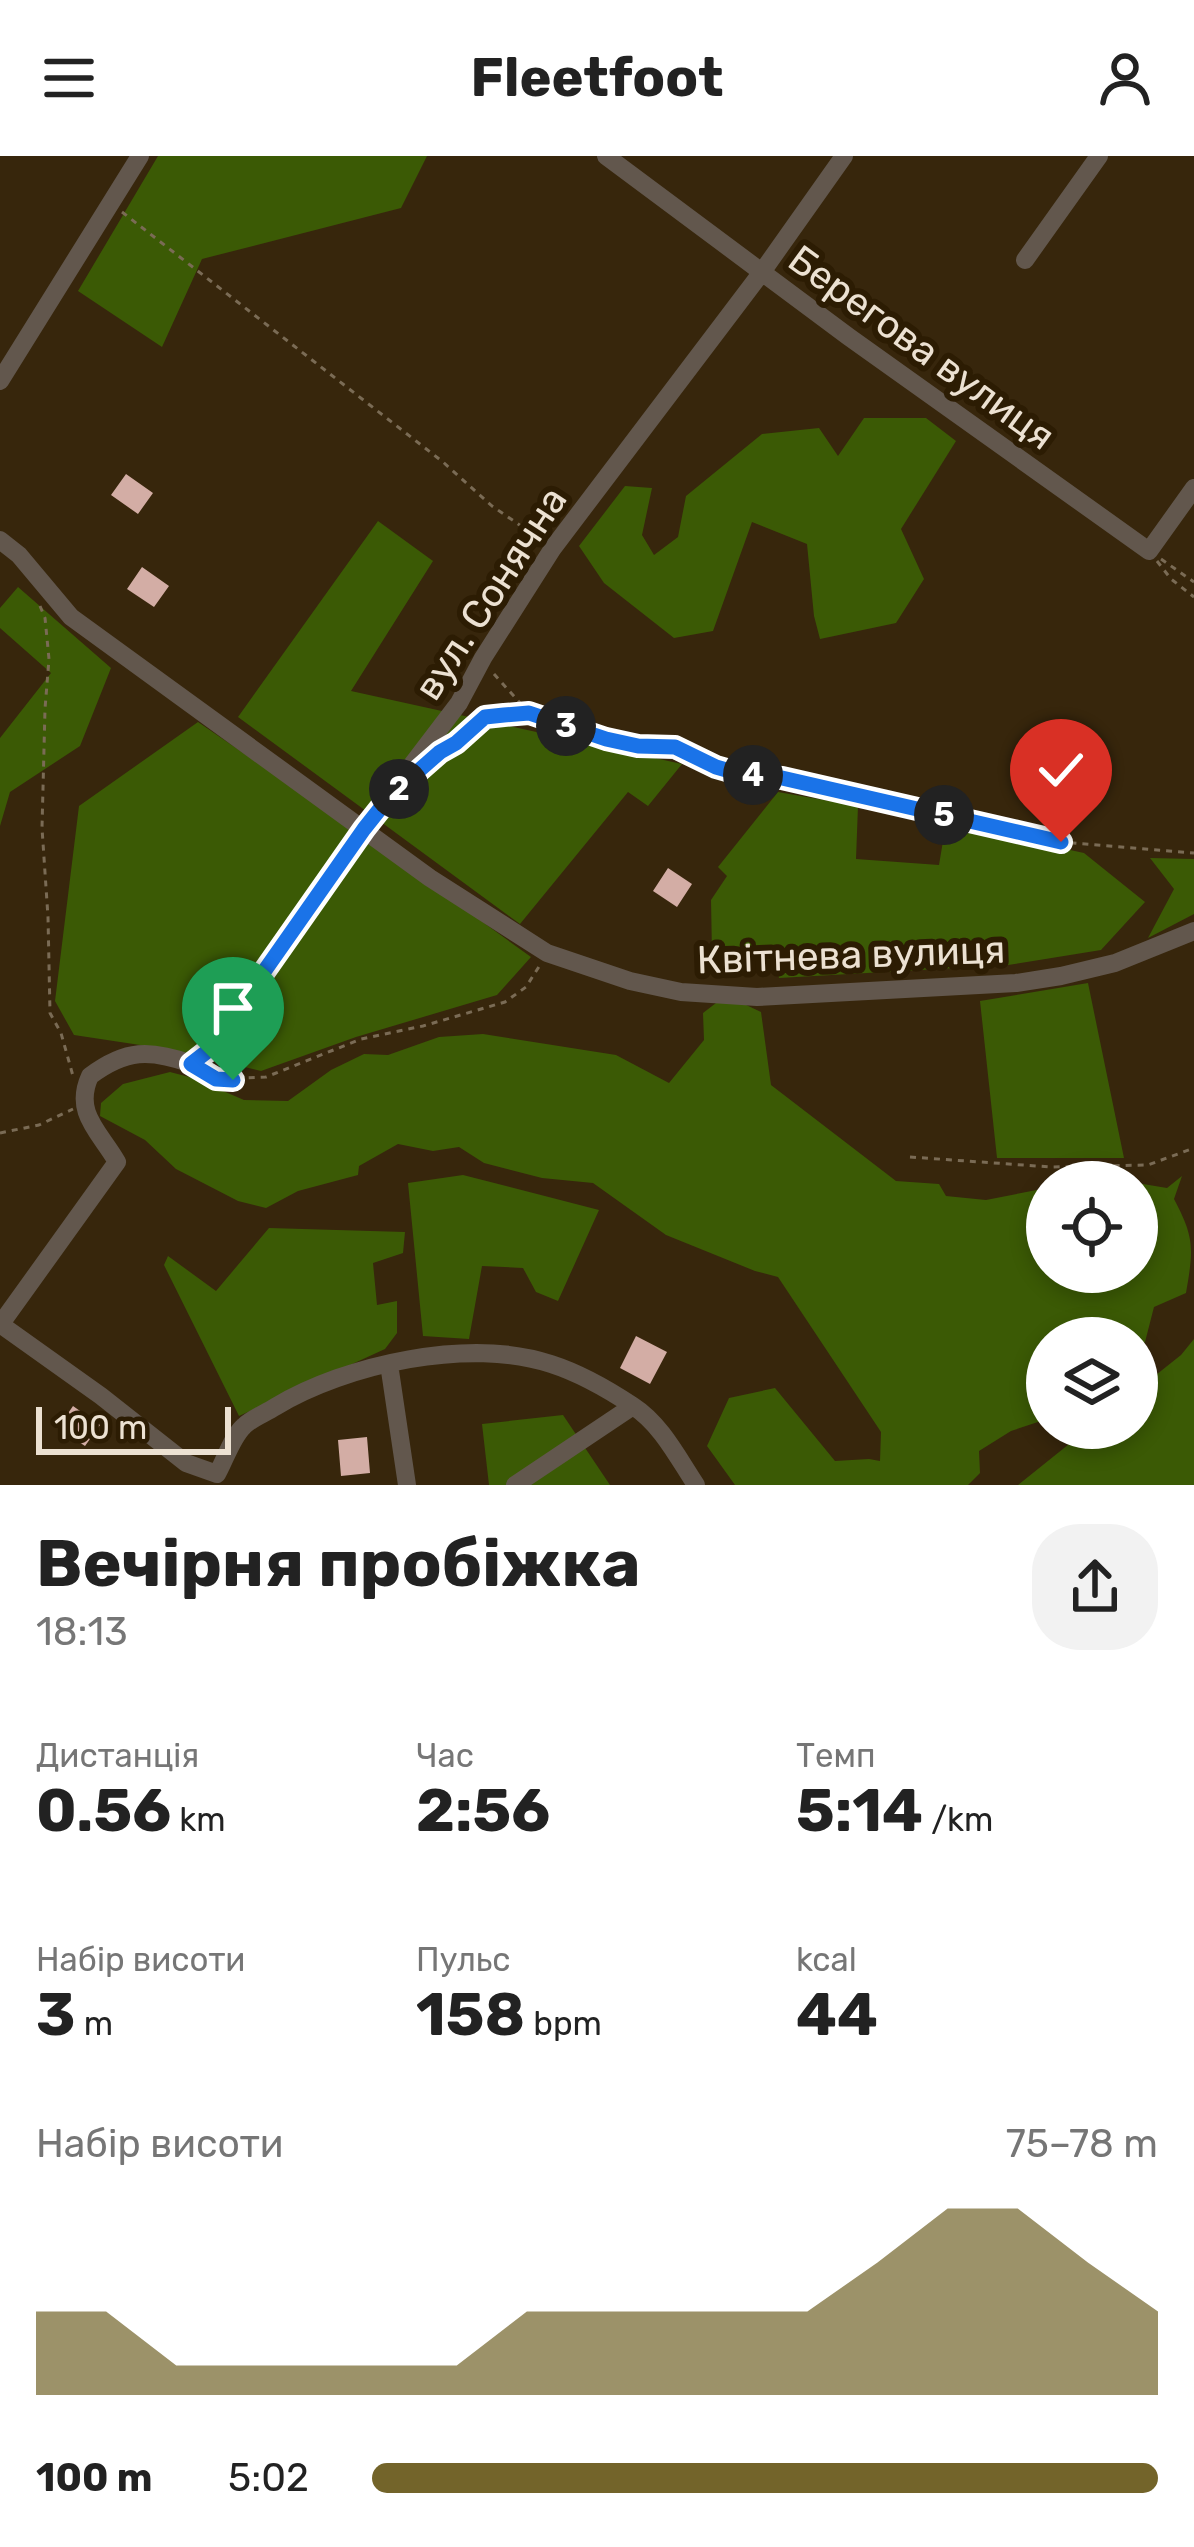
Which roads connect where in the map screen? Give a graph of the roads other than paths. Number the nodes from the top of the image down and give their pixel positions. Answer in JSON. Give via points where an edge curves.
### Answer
{"nodes":[{"id":1,"x":140,"y":156,"type":"edge"},
{"id":2,"x":606,"y":156,"type":"edge"},
{"id":3,"x":844,"y":156,"type":"edge"},
{"id":4,"x":1099,"y":156,"type":"edge"},
{"id":5,"x":1025,"y":260,"type":"dead end"},
{"id":6,"x":762,"y":272,"type":"junction"},
{"id":7,"x":0,"y":381,"type":"edge"},
{"id":8,"x":1194,"y":488,"type":"edge"},
{"id":9,"x":0,"y":540,"type":"edge"},
{"id":10,"x":364,"y":829,"type":"junction"},
{"id":11,"x":1194,"y":932,"type":"edge"},
{"id":12,"x":0,"y":1324,"type":"edge"},
{"id":13,"x":389,"y":1364,"type":"junction"},
{"id":14,"x":633,"y":1406,"type":"junction"},
{"id":15,"x":218,"y":1480,"type":"edge"},
{"id":16,"x":407,"y":1485,"type":"edge"},
{"id":17,"x":515,"y":1485,"type":"edge"},
{"id":18,"x":696,"y":1485,"type":"edge"}],
"edges":[{"from":1,"to":7,"type":"street"},
{"from":2,"to":6,"type":"street","name":"Берегова вулиця"},
{"from":3,"to":6,"type":"street","name":"вул. Сонячна"},
{"from":4,"to":5,"type":"street"},
{"from":6,"to":8,"type":"street","name":"Берегова вулиця","via":[[1149,550]]},
{"from":6,"to":10,"type":"street","name":"вул. Сонячна","via":[[554,548],[459,703]]},
{"from":9,"to":10,"type":"street","name":"Квітнева вулиця","via":[[71,617]]},
{"from":10,"to":11,"type":"street","name":"Квітнева вулиця","via":[[547,953],[659,988],[717,996],[1016,983],[1115,963]]},
{"from":10,"to":12,"type":"street","name":"вул. Сонячна","via":[[209,1050],[191,1064],[144,1053],[90,1076],[86,1112],[117,1162]]},
{"from":12,"to":15,"type":"street"},
{"from":13,"to":14,"type":"street","via":[[517,1356],[552,1364]]},
{"from":13,"to":15,"type":"street","via":[[304,1390],[242,1427]]},
{"from":13,"to":16,"type":"street"},
{"from":14,"to":17,"type":"street"},
{"from":14,"to":18,"type":"street"}]}
